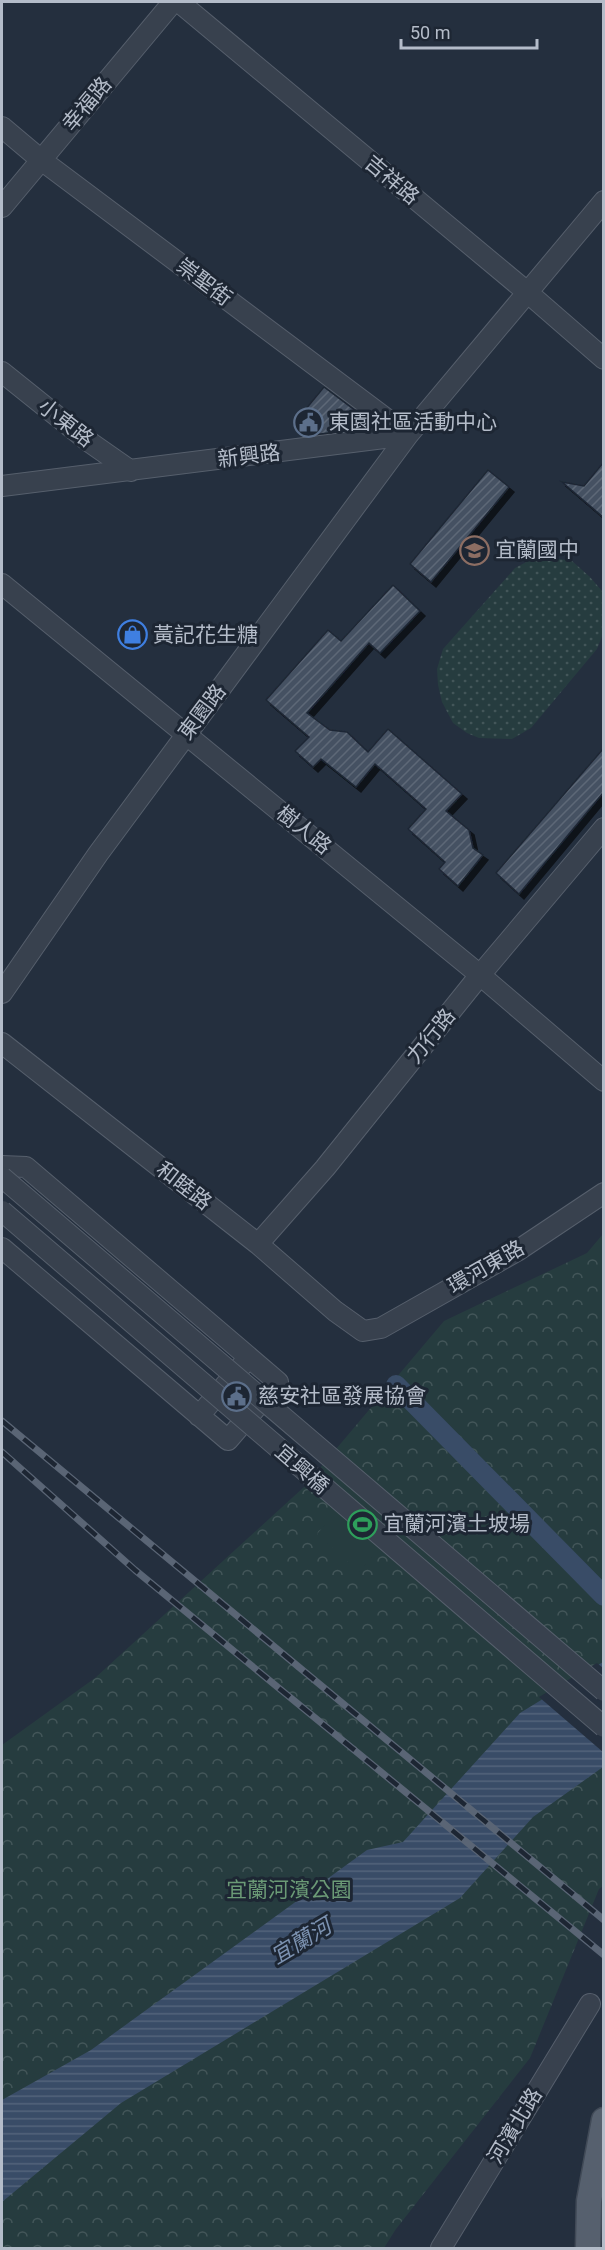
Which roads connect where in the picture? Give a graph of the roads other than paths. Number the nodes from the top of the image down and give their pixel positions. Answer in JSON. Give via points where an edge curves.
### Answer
{"nodes":[{"id":1,"x":173,"y":2,"type":"edge"},
{"id":2,"x":179,"y":2,"type":"edge"},
{"id":3,"x":2,"y":127,"type":"edge"},
{"id":4,"x":40,"y":159,"type":"junction"},
{"id":5,"x":603,"y":201,"type":"edge"},
{"id":6,"x":2,"y":207,"type":"edge"},
{"id":7,"x":527,"y":292,"type":"junction"},
{"id":8,"x":603,"y":359,"type":"edge"},
{"id":9,"x":2,"y":372,"type":"edge"},
{"id":10,"x":408,"y":435,"type":"junction"},
{"id":11,"x":131,"y":471,"type":"junction"},
{"id":12,"x":2,"y":486,"type":"edge"},
{"id":13,"x":2,"y":584,"type":"edge"},
{"id":14,"x":186,"y":733,"type":"junction"},
{"id":15,"x":603,"y":828,"type":"edge"},
{"id":16,"x":480,"y":975,"type":"junction"},
{"id":17,"x":2,"y":993,"type":"edge"},
{"id":18,"x":2,"y":1043,"type":"edge"},
{"id":19,"x":603,"y":1081,"type":"edge"},
{"id":20,"x":2,"y":1166,"type":"edge"},
{"id":21,"x":2,"y":1177,"type":"edge"},
{"id":22,"x":603,"y":1193,"type":"edge"},
{"id":23,"x":2,"y":1211,"type":"edge"},
{"id":24,"x":258,"y":1244,"type":"junction"},
{"id":25,"x":2,"y":1248,"type":"edge"},
{"id":26,"x":363,"y":1331,"type":"joint"},
{"id":27,"x":249,"y":1357,"type":"junction"},
{"id":28,"x":199,"y":1416,"type":"junction"},
{"id":29,"x":603,"y":1691,"type":"edge"},
{"id":30,"x":603,"y":1728,"type":"edge"},
{"id":31,"x":590,"y":2004,"type":"dead end"},
{"id":32,"x":603,"y":2120,"type":"edge"},
{"id":33,"x":441,"y":2248,"type":"edge"},
{"id":34,"x":588,"y":2248,"type":"edge"}],
"edges":[{"from":1,"to":4,"type":"street","name":"幸福路"},
{"from":2,"to":7,"type":"street","name":"吉祥路"},
{"from":3,"to":4,"type":"street","name":"崇聖街"},
{"from":4,"to":6,"type":"street","name":"幸福路"},
{"from":4,"to":10,"type":"street","name":"崇聖街"},
{"from":5,"to":7,"type":"street"},
{"from":7,"to":8,"type":"street","name":"吉祥路"},
{"from":7,"to":10,"type":"street"},
{"from":9,"to":11,"type":"street","name":"小東路"},
{"from":10,"to":11,"type":"street","name":"新興路"},
{"from":10,"to":14,"type":"street","name":"東園路"},
{"from":11,"to":12,"type":"street","name":"新興路"},
{"from":13,"to":14,"type":"street","name":"樹人路"},
{"from":14,"to":16,"type":"street","name":"樹人路"},
{"from":14,"to":17,"type":"street","name":"東園路"},
{"from":15,"to":16,"type":"street","name":"力行路"},
{"from":16,"to":19,"type":"street","name":"樹人路"},
{"from":16,"to":24,"type":"street","name":"力行路","via":[[325,1168]]},
{"from":18,"to":24,"type":"street","name":"和睦路"},
{"from":20,"to":27,"type":"street","via":[[26,1167]]},
{"from":21,"to":29,"type":"street","name":"宜興橋","bridge":true},
{"from":22,"to":26,"type":"street","name":"環河東路","via":[[517,1251],[381,1328]]},
{"from":23,"to":30,"type":"street","name":"宜興橋","bridge":true},
{"from":24,"to":26,"type":"street","name":"和睦路"},
{"from":25,"to":28,"type":"street"},
{"from":27,"to":28,"type":"street"},
{"from":27,"to":28,"type":"street","via":[[278,1382],[228,1440]]},
{"from":31,"to":33,"type":"street","name":"河濱北路"},
{"from":32,"to":34,"type":"main road","via":[[589,2201]]}]}
